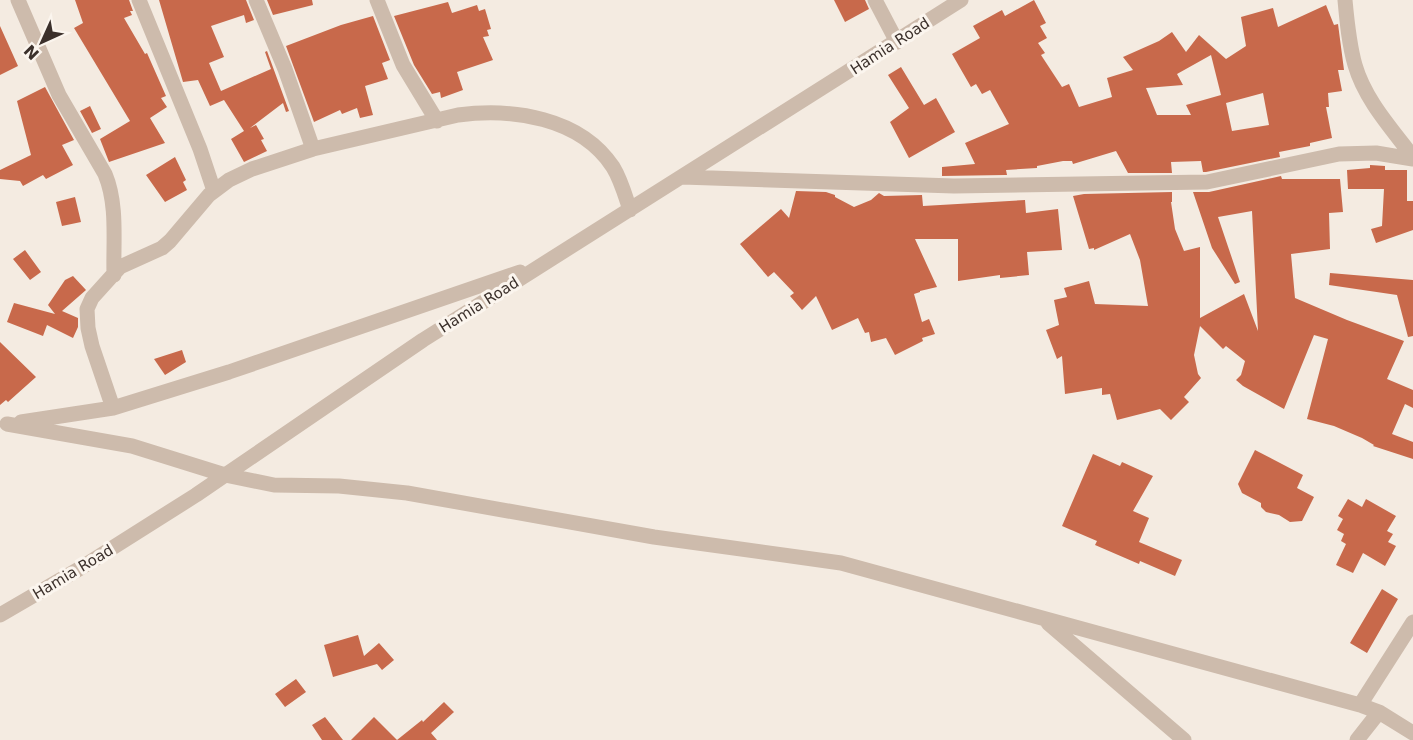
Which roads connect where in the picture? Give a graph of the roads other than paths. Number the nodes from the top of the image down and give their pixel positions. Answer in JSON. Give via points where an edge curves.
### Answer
{"nodes":[{"id":1,"x":18,"y":0,"type":"edge"},
{"id":2,"x":139,"y":0,"type":"edge"},
{"id":3,"x":256,"y":0,"type":"edge"},
{"id":4,"x":377,"y":0,"type":"edge"},
{"id":5,"x":875,"y":0,"type":"edge"},
{"id":6,"x":961,"y":0,"type":"edge"},
{"id":7,"x":1345,"y":0,"type":"edge"},
{"id":8,"x":897,"y":42,"type":"junction"},
{"id":9,"x":437,"y":121,"type":"junction"},
{"id":10,"x":313,"y":149,"type":"junction"},
{"id":11,"x":1413,"y":158,"type":"edge"},
{"id":12,"x":682,"y":177,"type":"junction"},
{"id":13,"x":214,"y":191,"type":"junction"},
{"id":14,"x":630,"y":210,"type":"junction"},
{"id":15,"x":545,"y":263,"type":"junction"},
{"id":16,"x":114,"y":276,"type":"junction"},
{"id":17,"x":113,"y":408,"type":"junction"},
{"id":18,"x":3,"y":426,"type":"edge"},
{"id":19,"x":225,"y":475,"type":"junction"},
{"id":20,"x":0,"y":615,"type":"edge"},
{"id":21,"x":1044,"y":619,"type":"junction"},
{"id":22,"x":1413,"y":622,"type":"edge"},
{"id":23,"x":1360,"y":705,"type":"junction"},
{"id":24,"x":1379,"y":712,"type":"junction"},
{"id":25,"x":1413,"y":733,"type":"edge"},
{"id":26,"x":1184,"y":740,"type":"edge"},
{"id":27,"x":1357,"y":740,"type":"edge"}],
"edges":[{"from":1,"to":16,"type":"street","via":[[59,95],[110,187]]},
{"from":2,"to":13,"type":"street"},
{"from":3,"to":10,"type":"street"},
{"from":4,"to":9,"type":"street","via":[[393,45]]},
{"from":5,"to":8,"type":"street"},
{"from":6,"to":8,"type":"street","name":"Hamia Road"},
{"from":7,"to":11,"type":"street","via":[[1355,67],[1373,104]]},
{"from":8,"to":12,"type":"street","name":"Hamia Road"},
{"from":9,"to":10,"type":"street"},
{"from":9,"to":14,"type":"street","via":[[483,112],[546,120],[587,139],[599,151],[621,182]]},
{"from":10,"to":13,"type":"street","via":[[252,169]]},
{"from":11,"to":12,"type":"street","via":[[1339,154],[1207,182],[954,186]]},
{"from":12,"to":14,"type":"street","name":"Hamia Road"},
{"from":13,"to":16,"type":"street","via":[[171,241],[126,263]]},
{"from":14,"to":15,"type":"street","name":"Hamia Road"},
{"from":15,"to":17,"type":"street"},
{"from":15,"to":19,"type":"street","name":"Hamia Road","via":[[423,340]]},
{"from":16,"to":17,"type":"street","via":[[87,309],[92,346]]},
{"from":17,"to":18,"type":"street"},
{"from":18,"to":19,"type":"street","via":[[132,446]]},
{"from":19,"to":20,"type":"street","name":"Hamia Road"},
{"from":19,"to":21,"type":"street","via":[[274,485],[407,493],[654,537],[841,562]]},
{"from":21,"to":23,"type":"street"},
{"from":21,"to":26,"type":"street"},
{"from":22,"to":23,"type":"street"},
{"from":23,"to":24,"type":"street"},
{"from":24,"to":25,"type":"street"},
{"from":24,"to":27,"type":"street"}]}
